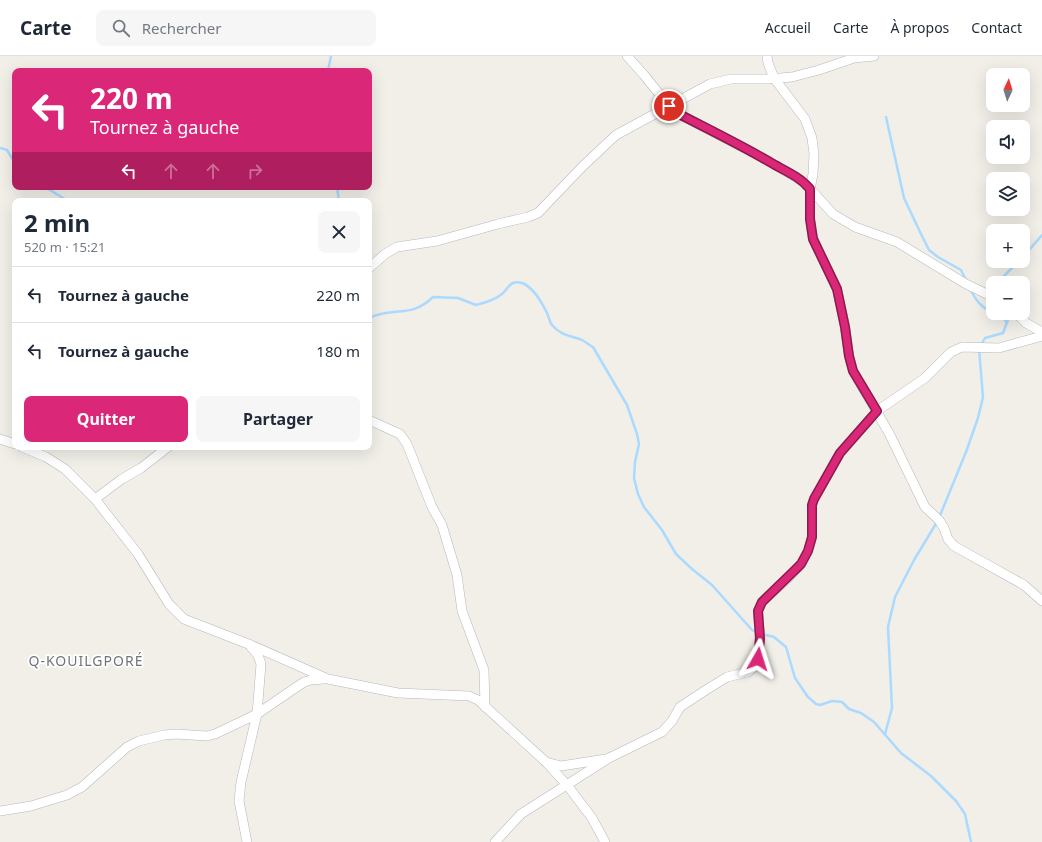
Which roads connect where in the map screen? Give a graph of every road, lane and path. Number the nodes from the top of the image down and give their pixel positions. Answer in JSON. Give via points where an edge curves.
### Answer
{"nodes":[{"id":1,"x":627,"y":56,"type":"edge"},
{"id":2,"x":767,"y":56,"type":"edge"},
{"id":3,"x":874,"y":56,"type":"edge"},
{"id":4,"x":774,"y":78,"type":"junction"},
{"id":5,"x":669,"y":106,"type":"junction"},
{"id":6,"x":810,"y":189,"type":"junction"},
{"id":7,"x":372,"y":265,"type":"edge"},
{"id":8,"x":986,"y":294,"type":"edge"},
{"id":9,"x":1023,"y":320,"type":"edge"},
{"id":10,"x":1042,"y":332,"type":"edge"},
{"id":11,"x":1042,"y":336,"type":"edge"},
{"id":12,"x":877,"y":411,"type":"junction"},
{"id":13,"x":372,"y":421,"type":"edge"},
{"id":14,"x":0,"y":439,"type":"edge"},
{"id":15,"x":12,"y":443,"type":"edge"},
{"id":16,"x":29,"y":450,"type":"edge"},
{"id":17,"x":164,"y":450,"type":"edge"},
{"id":18,"x":95,"y":499,"type":"junction"},
{"id":19,"x":1042,"y":601,"type":"edge"},
{"id":20,"x":251,"y":646,"type":"junction"},
{"id":21,"x":328,"y":679,"type":"junction"},
{"id":22,"x":485,"y":707,"type":"junction"},
{"id":23,"x":256,"y":714,"type":"junction"},
{"id":24,"x":609,"y":758,"type":"junction"},
{"id":25,"x":546,"y":762,"type":"junction"},
{"id":26,"x":567,"y":785,"type":"junction"},
{"id":27,"x":0,"y":811,"type":"edge"},
{"id":28,"x":247,"y":842,"type":"edge"},
{"id":29,"x":495,"y":842,"type":"edge"},
{"id":30,"x":605,"y":842,"type":"edge"}],
"edges":[{"from":1,"to":5,"type":"street"},
{"from":2,"to":4,"type":"street"},
{"from":3,"to":4,"type":"street","via":[[854,58],[792,77]]},
{"from":4,"to":5,"type":"street","via":[[731,79],[710,84]]},
{"from":4,"to":6,"type":"street","via":[[805,119],[812,138],[814,154]]},
{"from":5,"to":6,"type":"street","via":[[677,113],[804,182]]},
{"from":5,"to":7,"type":"street","via":[[616,135],[538,213],[437,241],[397,247]]},
{"from":6,"to":8,"type":"street","via":[[833,214],[855,227],[897,242]]},
{"from":6,"to":12,"type":"street","via":[[813,239],[837,289],[853,371]]},
{"from":9,"to":10,"type":"street"},
{"from":11,"to":12,"type":"street","via":[[999,348],[962,347],[951,352],[925,378]]},
{"from":12,"to":19,"type":"street","via":[[925,507],[939,520],[954,546],[1024,585]]},
{"from":12,"to":24,"type":"street","via":[[840,453],[814,499],[812,537],[801,564],[762,602],[758,611],[758,659],[754,667],[748,672],[722,680],[680,707],[662,732]]},
{"from":13,"to":22,"type":"street","via":[[400,434],[407,444],[432,507],[442,525],[458,575],[462,611],[484,670]]},
{"from":14,"to":15,"type":"street"},
{"from":16,"to":18,"type":"street","via":[[65,469]]},
{"from":17,"to":18,"type":"street"},
{"from":18,"to":20,"type":"street","via":[[138,554],[176,613],[184,619]]},
{"from":20,"to":21,"type":"street"},
{"from":20,"to":23,"type":"street","via":[[261,664]]},
{"from":21,"to":22,"type":"street","via":[[398,693],[469,696]]},
{"from":21,"to":23,"type":"street","via":[[304,682]]},
{"from":22,"to":25,"type":"street"},
{"from":23,"to":27,"type":"street","via":[[207,736],[176,734],[139,741],[127,748],[82,787],[67,795],[30,806]]},
{"from":23,"to":28,"type":"street","via":[[239,801]]},
{"from":24,"to":25,"type":"street","via":[[560,766]]},
{"from":24,"to":26,"type":"street"},
{"from":25,"to":26,"type":"street"},
{"from":26,"to":29,"type":"street","via":[[521,814]]},
{"from":26,"to":30,"type":"street","via":[[592,818]]}]}
